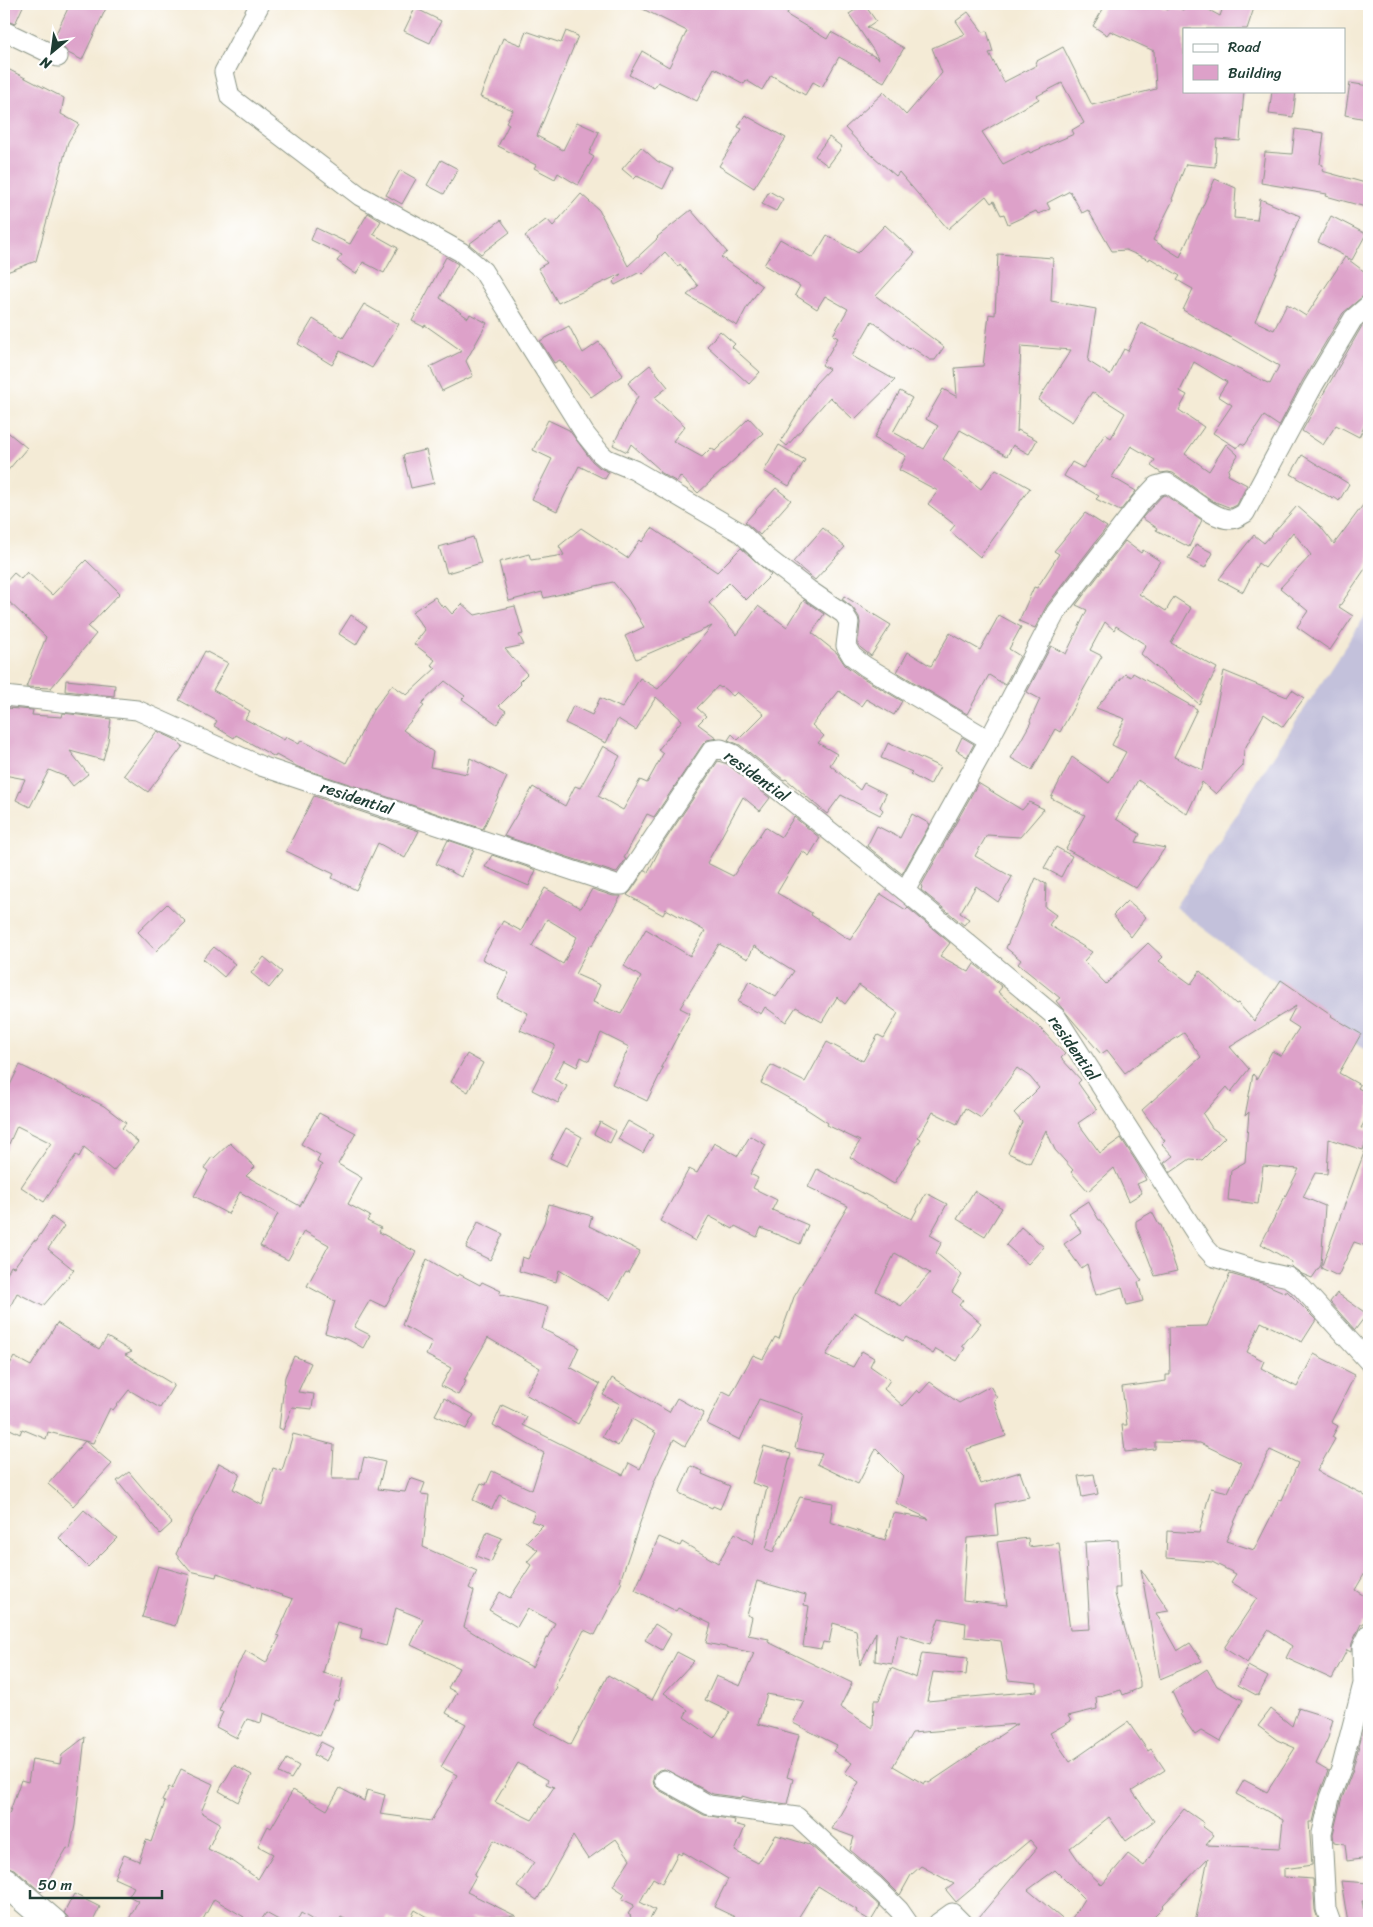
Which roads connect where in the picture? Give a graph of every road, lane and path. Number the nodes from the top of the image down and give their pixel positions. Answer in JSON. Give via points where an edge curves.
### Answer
{"nodes":[{"id":1,"x":260,"y":4,"type":"edge"},
{"id":2,"x":4,"y":31,"type":"edge"},
{"id":3,"x":58,"y":57,"type":"dead end"},
{"id":4,"x":1369,"y":305,"type":"edge"},
{"id":5,"x":4,"y":696,"type":"edge"},
{"id":6,"x":989,"y":740,"type":"junction"},
{"id":7,"x":905,"y":891,"type":"junction"},
{"id":8,"x":1369,"y":1362,"type":"edge"},
{"id":9,"x":1369,"y":1634,"type":"edge"},
{"id":10,"x":664,"y":1780,"type":"dead end"},
{"id":11,"x":4,"y":1881,"type":"edge"},
{"id":12,"x":53,"y":1923,"type":"edge"},
{"id":13,"x":908,"y":1923,"type":"edge"},
{"id":14,"x":938,"y":1923,"type":"edge"},
{"id":15,"x":962,"y":1923,"type":"edge"},
{"id":16,"x":1331,"y":1923,"type":"edge"}],
"edges":[{"from":1,"to":6,"type":"street","via":[[224,72],[230,97],[360,196],[461,252],[483,271],[585,434],[601,454],[741,533],[766,557],[844,614],[849,622],[846,646],[852,656]]},
{"from":2,"to":3,"type":"street"},
{"from":4,"to":6,"type":"street","via":[[1353,319],[1313,386],[1245,513],[1233,520],[1222,518],[1166,483],[1156,486],[1056,612]]},
{"from":5,"to":7,"type":"street","name":"residential","via":[[137,710],[261,766],[622,885],[712,750],[720,749],[733,754]]},
{"from":6,"to":7,"type":"street"},
{"from":7,"to":8,"type":"street","name":"residential","via":[[1056,1018],[1214,1257],[1288,1277],[1301,1286]]},
{"from":9,"to":16,"type":"street","via":[[1362,1648],[1363,1684],[1322,1833],[1326,1909]]},
{"from":10,"to":13,"type":"street","via":[[709,1805],[798,1818],[874,1885]]},
{"from":11,"to":12,"type":"street"},
{"from":14,"to":15,"type":"street","via":[[952,1914]]}]}
